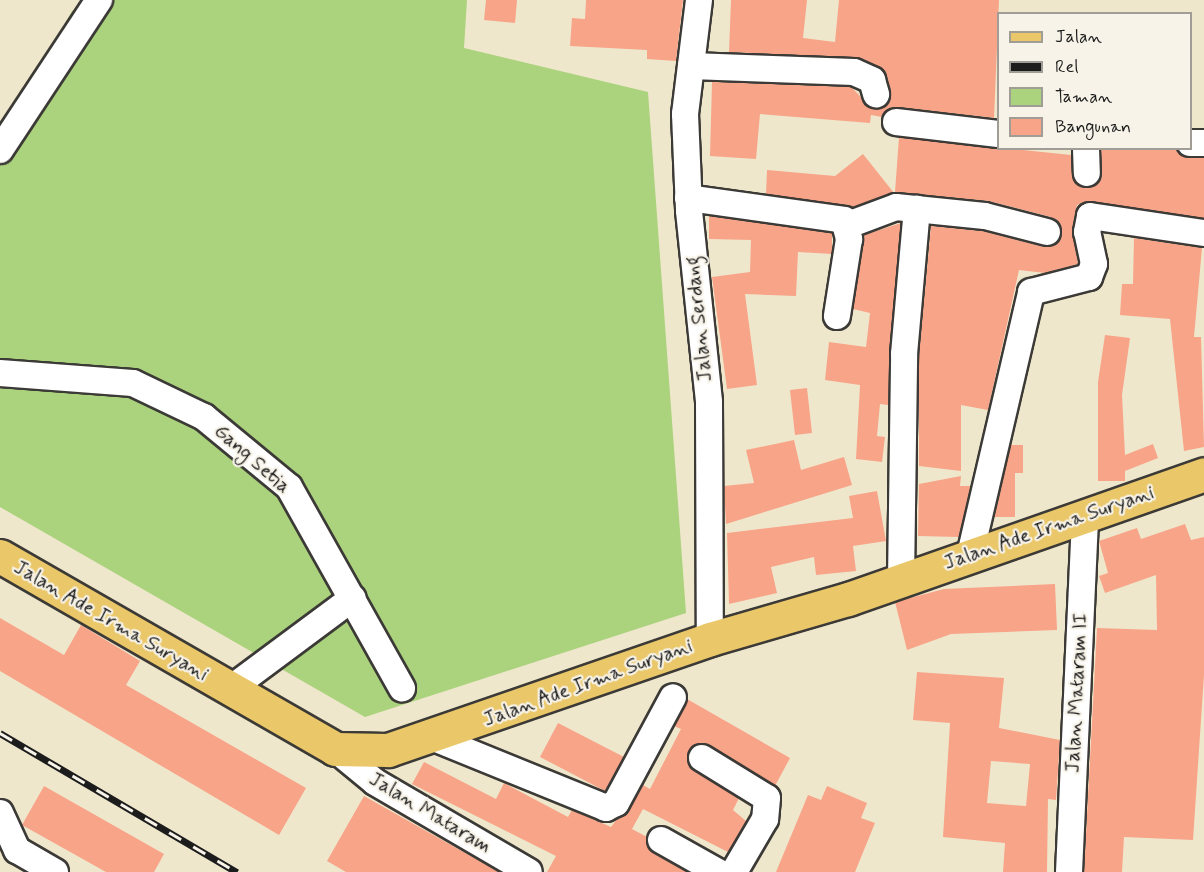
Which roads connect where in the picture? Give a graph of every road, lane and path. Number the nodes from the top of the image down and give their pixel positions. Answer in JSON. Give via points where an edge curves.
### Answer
{"nodes":[{"id":1,"x":99,"y":0,"type":"edge"},
{"id":2,"x":699,"y":0,"type":"edge"},
{"id":3,"x":691,"y":66,"type":"junction"},
{"id":4,"x":876,"y":94,"type":"dead end"},
{"id":5,"x":897,"y":122,"type":"dead end"},
{"id":6,"x":997,"y":134,"type":"edge"},
{"id":7,"x":0,"y":150,"type":"edge"},
{"id":8,"x":1072,"y":150,"type":"edge"},
{"id":9,"x":1086,"y":157,"type":"edge"},
{"id":10,"x":688,"y":198,"type":"junction"},
{"id":11,"x":917,"y":209,"type":"junction"},
{"id":12,"x":848,"y":225,"type":"junction"},
{"id":13,"x":1047,"y":231,"type":"dead end"},
{"id":14,"x":1204,"y":233,"type":"edge"},
{"id":15,"x":837,"y":316,"type":"dead end"},
{"id":16,"x":0,"y":373,"type":"edge"},
{"id":17,"x":1204,"y":474,"type":"edge"},
{"id":18,"x":1085,"y":514,"type":"junction"},
{"id":19,"x":970,"y":555,"type":"junction"},
{"id":20,"x":0,"y":556,"type":"edge"},
{"id":21,"x":901,"y":580,"type":"junction"},
{"id":22,"x":352,"y":598,"type":"junction"},
{"id":23,"x":710,"y":639,"type":"junction"},
{"id":24,"x":402,"y":688,"type":"dead end"},
{"id":25,"x":229,"y":690,"type":"junction"},
{"id":26,"x":673,"y":697,"type":"dead end"},
{"id":27,"x":434,"y":738,"type":"junction"},
{"id":28,"x":335,"y":749,"type":"junction"},
{"id":29,"x":702,"y":758,"type":"dead end"},
{"id":30,"x":0,"y":813,"type":"edge"},
{"id":31,"x":661,"y":840,"type":"dead end"},
{"id":32,"x":55,"y":872,"type":"edge"},
{"id":33,"x":529,"y":872,"type":"edge"},
{"id":34,"x":718,"y":872,"type":"edge"},
{"id":35,"x":734,"y":872,"type":"edge"},
{"id":36,"x":1069,"y":872,"type":"edge"}],
"edges":[{"from":1,"to":7,"type":"street"},
{"from":2,"to":3,"type":"street","name":"Jalan Serdang"},
{"from":3,"to":4,"type":"street","via":[[854,72],[872,80]]},
{"from":3,"to":10,"type":"street","name":"Jalan Serdang","via":[[685,114]]},
{"from":5,"to":6,"type":"street"},
{"from":8,"to":9,"type":"street"},
{"from":10,"to":12,"type":"street","via":[[799,209],[836,216]]},
{"from":10,"to":23,"type":"street","name":"Jalan Serdang","via":[[709,402]]},
{"from":11,"to":12,"type":"street","via":[[881,208]]},
{"from":11,"to":13,"type":"street","via":[[985,216]]},
{"from":11,"to":21,"type":"street","via":[[903,366]]},
{"from":12,"to":15,"type":"street"},
{"from":14,"to":19,"type":"street","via":[[1090,216],[1087,226],[1094,264],[1089,277],[1031,292]]},
{"from":16,"to":22,"type":"street","name":"Gang Setia","via":[[133,383],[204,417],[289,487]]},
{"from":17,"to":18,"type":"main road","name":"Jalan Ade Irma Suryani"},
{"from":18,"to":19,"type":"main road","name":"Jalan Ade Irma Suryani"},
{"from":18,"to":36,"type":"street","name":"Jalan Mataram II"},
{"from":19,"to":21,"type":"main road","name":"Jalan Ade Irma Suryani"},
{"from":20,"to":25,"type":"main road","name":"Jalan Ade Irma Suryani"},
{"from":21,"to":23,"type":"main road","name":"Jalan Ade Irma Suryani"},
{"from":22,"to":24,"type":"street","name":"Gang Setia"},
{"from":22,"to":25,"type":"street"},
{"from":23,"to":27,"type":"main road","name":"Jalan Ade Irma Suryani"},
{"from":25,"to":28,"type":"main road","name":"Jalan Ade Irma Suryani"},
{"from":26,"to":27,"type":"street","via":[[616,803],[606,808]]},
{"from":27,"to":28,"type":"main road","name":"Jalan Ade Irma Suryani","via":[[388,750]]},
{"from":28,"to":33,"type":"street","name":"Jalan Mataram","via":[[375,782]]},
{"from":29,"to":35,"type":"street","via":[[767,798],[765,819]]},
{"from":30,"to":32,"type":"street","via":[[16,850]]},
{"from":31,"to":34,"type":"street"}]}
